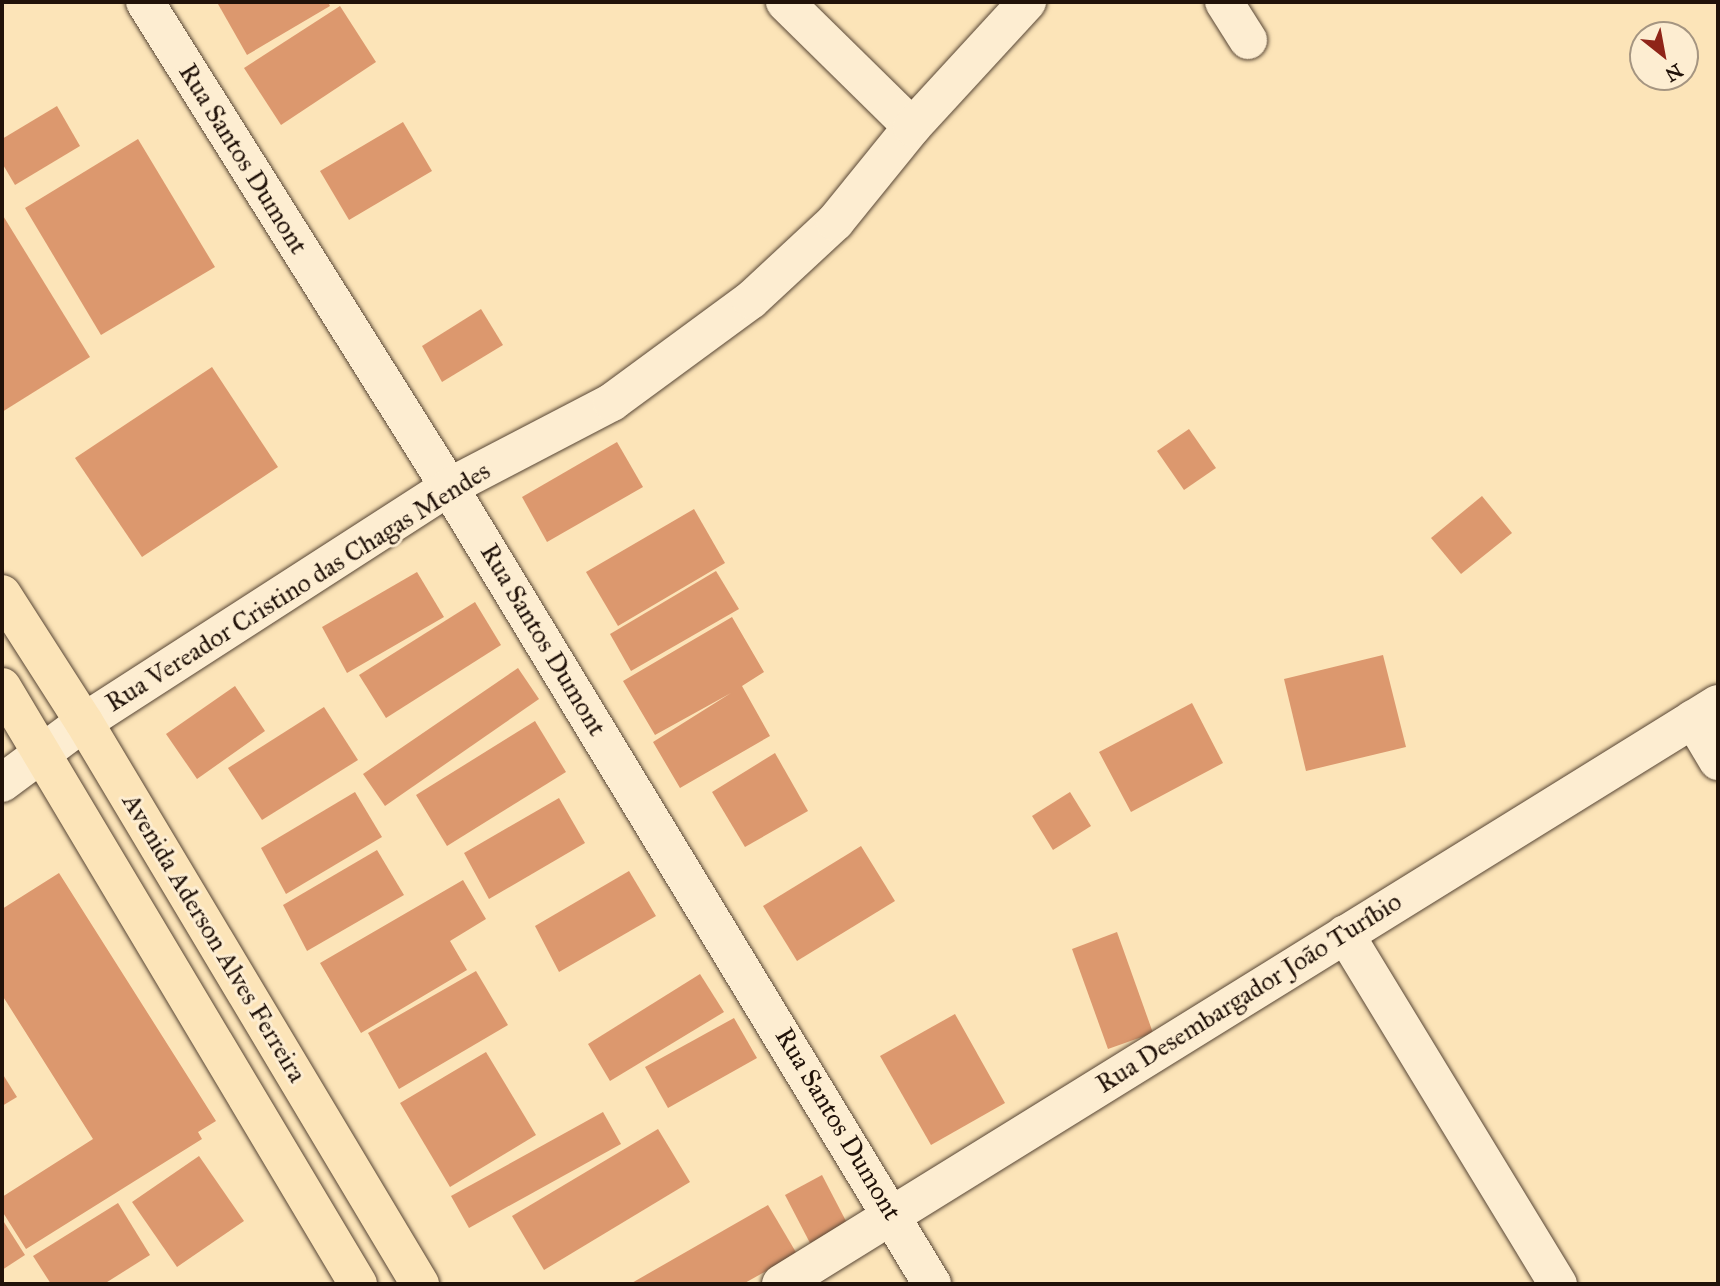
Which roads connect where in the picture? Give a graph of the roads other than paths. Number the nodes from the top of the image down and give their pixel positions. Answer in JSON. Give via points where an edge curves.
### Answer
{"nodes":[{"id":1,"x":145,"y":2,"type":"edge"},
{"id":2,"x":785,"y":2,"type":"edge"},
{"id":3,"x":1027,"y":2,"type":"edge"},
{"id":4,"x":1224,"y":2,"type":"edge"},
{"id":5,"x":1248,"y":40,"type":"dead end"},
{"id":6,"x":912,"y":127,"type":"junction"},
{"id":7,"x":449,"y":487,"type":"junction"},
{"id":8,"x":2,"y":594,"type":"edge"},
{"id":9,"x":2,"y":687,"type":"edge"},
{"id":10,"x":1706,"y":712,"type":"edge"},
{"id":11,"x":84,"y":722,"type":"junction"},
{"id":12,"x":45,"y":753,"type":"junction"},
{"id":13,"x":1718,"y":761,"type":"edge"},
{"id":14,"x":2,"y":783,"type":"edge"},
{"id":15,"x":1345,"y":934,"type":"junction"},
{"id":16,"x":244,"y":989,"type":"junction"},
{"id":17,"x":200,"y":1017,"type":"junction"},
{"id":18,"x":892,"y":1213,"type":"junction"},
{"id":19,"x":358,"y":1284,"type":"edge"},
{"id":20,"x":421,"y":1284,"type":"edge"},
{"id":21,"x":781,"y":1284,"type":"edge"},
{"id":22,"x":932,"y":1284,"type":"edge"},
{"id":23,"x":1558,"y":1284,"type":"edge"}],
"edges":[{"from":1,"to":7,"type":"street","name":"Rua Santos Dumont"},
{"from":2,"to":6,"type":"street"},
{"from":3,"to":6,"type":"street","name":"Rua Vereador Cristino das Chagas Mendes"},
{"from":4,"to":5,"type":"street"},
{"from":6,"to":7,"type":"street","name":"Rua Vereador Cristino das Chagas Mendes","via":[[835,222],[751,300],[612,402]]},
{"from":7,"to":11,"type":"street","name":"Rua Vereador Cristino das Chagas Mendes"},
{"from":7,"to":18,"type":"street","name":"Rua Santos Dumont"},
{"from":8,"to":11,"type":"main road","name":"Avenida Aderson Alves Ferreira"},
{"from":9,"to":12,"type":"main road","name":"Avenida Aderson Alves Ferreira"},
{"from":10,"to":13,"type":"street"},
{"from":10,"to":15,"type":"street","name":"Rua Desembargador João Turíbio"},
{"from":11,"to":12,"type":"street","name":"Rua Vereador Cristino das Chagas Mendes"},
{"from":11,"to":16,"type":"main road","name":"Avenida Aderson Alves Ferreira"},
{"from":12,"to":14,"type":"street","name":"Rua Vereador Cristino das Chagas Mendes"},
{"from":12,"to":17,"type":"main road","name":"Avenida Aderson Alves Ferreira"},
{"from":15,"to":18,"type":"street","name":"Rua Desembargador João Turíbio"},
{"from":15,"to":23,"type":"street"},
{"from":16,"to":17,"type":"main road"},
{"from":16,"to":20,"type":"main road","name":"Avenida Aderson Alves Ferreira"},
{"from":17,"to":19,"type":"main road","name":"Avenida Aderson Alves Ferreira"},
{"from":18,"to":21,"type":"street","name":"Rua Desembargador João Turíbio"},
{"from":18,"to":22,"type":"street","name":"Rua Santos Dumont"}]}
